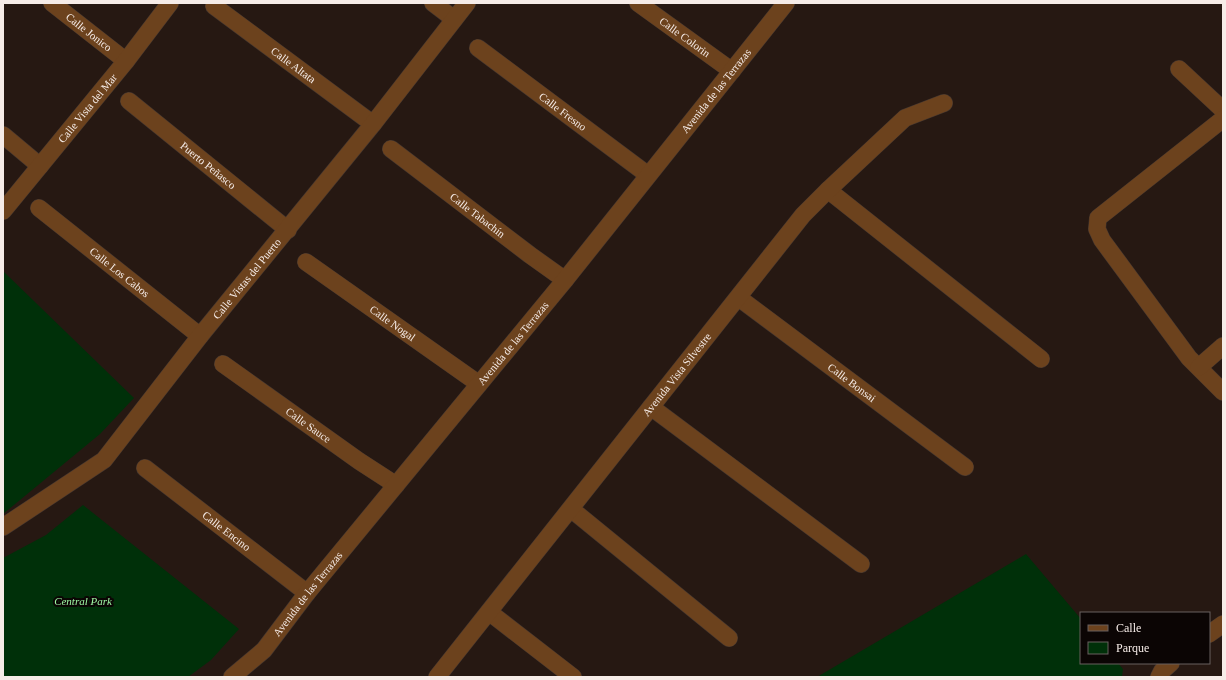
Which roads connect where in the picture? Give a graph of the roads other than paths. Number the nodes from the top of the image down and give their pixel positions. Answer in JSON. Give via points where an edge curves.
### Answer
{"nodes":[{"id":1,"x":52,"y":3,"type":"edge"},
{"id":2,"x":170,"y":3,"type":"edge"},
{"id":3,"x":433,"y":3,"type":"edge"},
{"id":4,"x":467,"y":3,"type":"edge"},
{"id":5,"x":638,"y":3,"type":"edge"},
{"id":6,"x":786,"y":3,"type":"edge"},
{"id":7,"x":214,"y":6,"type":"dead end"},
{"id":8,"x":454,"y":19,"type":"junction"},
{"id":9,"x":478,"y":48,"type":"dead end"},
{"id":10,"x":126,"y":61,"type":"junction"},
{"id":11,"x":1179,"y":69,"type":"dead end"},
{"id":12,"x":732,"y":71,"type":"junction"},
{"id":13,"x":129,"y":101,"type":"dead end"},
{"id":14,"x":944,"y":103,"type":"dead end"},
{"id":15,"x":1223,"y":110,"type":"edge"},
{"id":16,"x":1223,"y":119,"type":"edge"},
{"id":17,"x":373,"y":124,"type":"junction"},
{"id":18,"x":3,"y":135,"type":"edge"},
{"id":19,"x":391,"y":149,"type":"dead end"},
{"id":20,"x":40,"y":166,"type":"junction"},
{"id":21,"x":648,"y":175,"type":"junction"},
{"id":22,"x":828,"y":190,"type":"junction"},
{"id":23,"x":39,"y":208,"type":"dead end"},
{"id":24,"x":3,"y":211,"type":"edge"},
{"id":25,"x":288,"y":230,"type":"junction"},
{"id":26,"x":306,"y":262,"type":"dead end"},
{"id":27,"x":565,"y":280,"type":"junction"},
{"id":28,"x":739,"y":298,"type":"junction"},
{"id":29,"x":200,"y":336,"type":"junction"},
{"id":30,"x":1223,"y":346,"type":"edge"},
{"id":31,"x":1041,"y":359,"type":"dead end"},
{"id":32,"x":223,"y":364,"type":"dead end"},
{"id":33,"x":1199,"y":367,"type":"junction"},
{"id":34,"x":478,"y":384,"type":"junction"},
{"id":35,"x":1223,"y":392,"type":"edge"},
{"id":36,"x":651,"y":407,"type":"junction"},
{"id":37,"x":965,"y":467,"type":"dead end"},
{"id":38,"x":145,"y":468,"type":"dead end"},
{"id":39,"x":396,"y":485,"type":"junction"},
{"id":40,"x":570,"y":509,"type":"junction"},
{"id":41,"x":3,"y":527,"type":"edge"},
{"id":42,"x":861,"y":564,"type":"dead end"},
{"id":43,"x":307,"y":593,"type":"junction"},
{"id":44,"x":489,"y":612,"type":"junction"},
{"id":45,"x":1223,"y":624,"type":"edge"},
{"id":46,"x":1210,"y":633,"type":"edge"},
{"id":47,"x":729,"y":638,"type":"dead end"},
{"id":48,"x":232,"y":677,"type":"edge"},
{"id":49,"x":437,"y":677,"type":"edge"},
{"id":50,"x":573,"y":677,"type":"edge"}],
"edges":[{"from":1,"to":10,"type":"street","name":"Calle Jonico"},
{"from":2,"to":10,"type":"street","name":"Calle Vista del Mar"},
{"from":3,"to":8,"type":"street"},
{"from":4,"to":8,"type":"street","name":"Calle Vistas del Puerto"},
{"from":5,"to":12,"type":"street","name":"Calle Colorin"},
{"from":6,"to":12,"type":"street","name":"Avenida de las Terrazas"},
{"from":7,"to":17,"type":"street","name":"Calle Altata"},
{"from":8,"to":17,"type":"street","name":"Calle Vistas del Puerto"},
{"from":9,"to":21,"type":"street","name":"Calle Fresno"},
{"from":10,"to":20,"type":"street","name":"Calle Vista del Mar"},
{"from":11,"to":15,"type":"street"},
{"from":12,"to":21,"type":"street","name":"Avenida de las Terrazas"},
{"from":13,"to":25,"type":"street","name":"Puerto Peñasco"},
{"from":14,"to":22,"type":"street","name":"Avenida Vista Silvestre","via":[[905,118]]},
{"from":16,"to":33,"type":"street","via":[[1098,218],[1102,240],[1189,358]]},
{"from":17,"to":25,"type":"street","name":"Calle Vistas del Puerto"},
{"from":18,"to":20,"type":"street"},
{"from":19,"to":27,"type":"street","name":"Calle Tabachín"},
{"from":20,"to":24,"type":"street","name":"Calle Vista del Mar"},
{"from":21,"to":27,"type":"street","name":"Avenida de las Terrazas"},
{"from":22,"to":28,"type":"street","name":"Avenida Vista Silvestre","via":[[803,215]]},
{"from":22,"to":31,"type":"street"},
{"from":23,"to":29,"type":"street","name":"Calle Los Cabos"},
{"from":25,"to":29,"type":"street","name":"Calle Vistas del Puerto"},
{"from":26,"to":34,"type":"street","name":"Calle Nogal"},
{"from":27,"to":34,"type":"street","name":"Avenida de las Terrazas"},
{"from":28,"to":36,"type":"street","name":"Avenida Vista Silvestre"},
{"from":28,"to":37,"type":"street","name":"Calle Bonsai"},
{"from":29,"to":41,"type":"street","name":"Calle Vistas del Puerto","via":[[104,460]]},
{"from":30,"to":33,"type":"street"},
{"from":32,"to":39,"type":"street","name":"Calle Sauce"},
{"from":33,"to":35,"type":"street"},
{"from":34,"to":39,"type":"street","name":"Avenida de las Terrazas"},
{"from":36,"to":40,"type":"street","name":"Avenida Vista Silvestre"},
{"from":36,"to":42,"type":"street"},
{"from":38,"to":43,"type":"street","name":"Calle Encino"},
{"from":39,"to":43,"type":"street","name":"Avenida de las Terrazas"},
{"from":40,"to":44,"type":"street","name":"Avenida Vista Silvestre"},
{"from":40,"to":47,"type":"street"},
{"from":43,"to":48,"type":"street","name":"Avenida de las Terrazas","via":[[264,650]]},
{"from":44,"to":49,"type":"street","name":"Avenida Vista Silvestre"},
{"from":44,"to":50,"type":"street"},
{"from":45,"to":46,"type":"street"}]}
